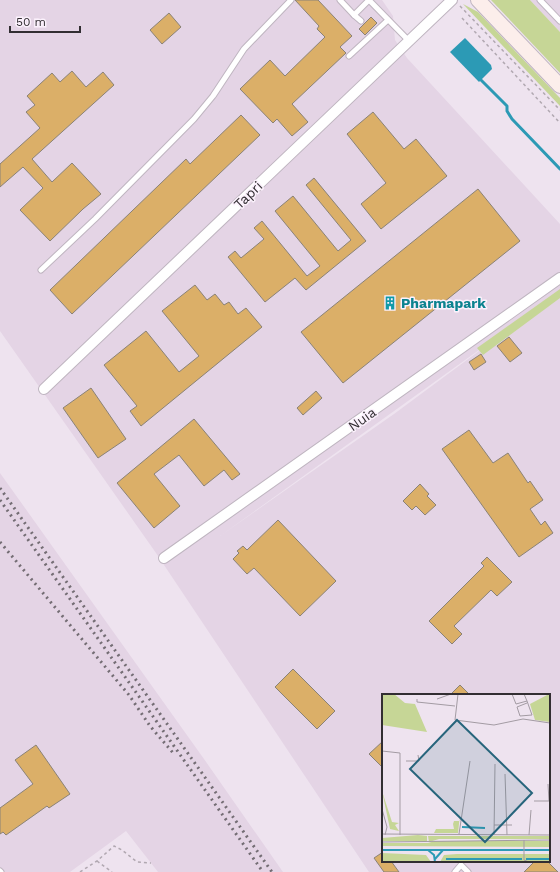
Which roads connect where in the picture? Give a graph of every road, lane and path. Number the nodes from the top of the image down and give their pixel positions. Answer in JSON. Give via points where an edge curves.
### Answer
{"nodes":[{"id":1,"x":291,"y":0,"type":"edge"},
{"id":2,"x":340,"y":0,"type":"edge"},
{"id":3,"x":369,"y":0,"type":"edge"},
{"id":4,"x":478,"y":0,"type":"edge"},
{"id":5,"x":540,"y":0,"type":"edge"},
{"id":6,"x":455,"y":2,"type":"edge"},
{"id":7,"x":354,"y":15,"type":"junction"},
{"id":8,"x":462,"y":18,"type":"dead end"},
{"id":9,"x":388,"y":20,"type":"junction"},
{"id":10,"x":361,"y":21,"type":"dead end"},
{"id":11,"x":560,"y":21,"type":"edge"},
{"id":12,"x":409,"y":41,"type":"junction"},
{"id":13,"x":349,"y":56,"type":"dead end"},
{"id":14,"x":560,"y":86,"type":"edge"},
{"id":15,"x":560,"y":110,"type":"edge"},
{"id":16,"x":560,"y":123,"type":"edge"},
{"id":17,"x":41,"y":270,"type":"dead end"},
{"id":18,"x":560,"y":278,"type":"edge"},
{"id":19,"x":44,"y":390,"type":"dead end"},
{"id":20,"x":164,"y":558,"type":"dead end"},
{"id":21,"x":97,"y":861,"type":"junction"},
{"id":22,"x":150,"y":863,"type":"dead end"},
{"id":23,"x":462,"y":863,"type":"edge"},
{"id":24,"x":80,"y":872,"type":"edge"},
{"id":25,"x":112,"y":872,"type":"edge"},
{"id":26,"x":455,"y":872,"type":"edge"},
{"id":27,"x":468,"y":872,"type":"edge"}],
"edges":[{"from":1,"to":17,"type":"lane","via":[[244,49],[213,96],[194,119]]},
{"from":2,"to":7,"type":"lane"},
{"from":3,"to":7,"type":"lane"},
{"from":3,"to":9,"type":"lane"},
{"from":4,"to":14,"type":"main road"},
{"from":5,"to":11,"type":"lane"},
{"from":6,"to":12,"type":"street","name":"Tapri"},
{"from":6,"to":15,"type":"path"},
{"from":7,"to":10,"type":"lane"},
{"from":8,"to":16,"type":"path"},
{"from":9,"to":12,"type":"lane"},
{"from":9,"to":13,"type":"lane"},
{"from":12,"to":19,"type":"street","name":"Tapri"},
{"from":18,"to":20,"type":"street","name":"Nuia"},
{"from":21,"to":22,"type":"path","via":[[114,846],[137,862]]},
{"from":21,"to":24,"type":"path"},
{"from":21,"to":25,"type":"path"},
{"from":23,"to":26,"type":"lane"},
{"from":23,"to":27,"type":"lane"}]}
